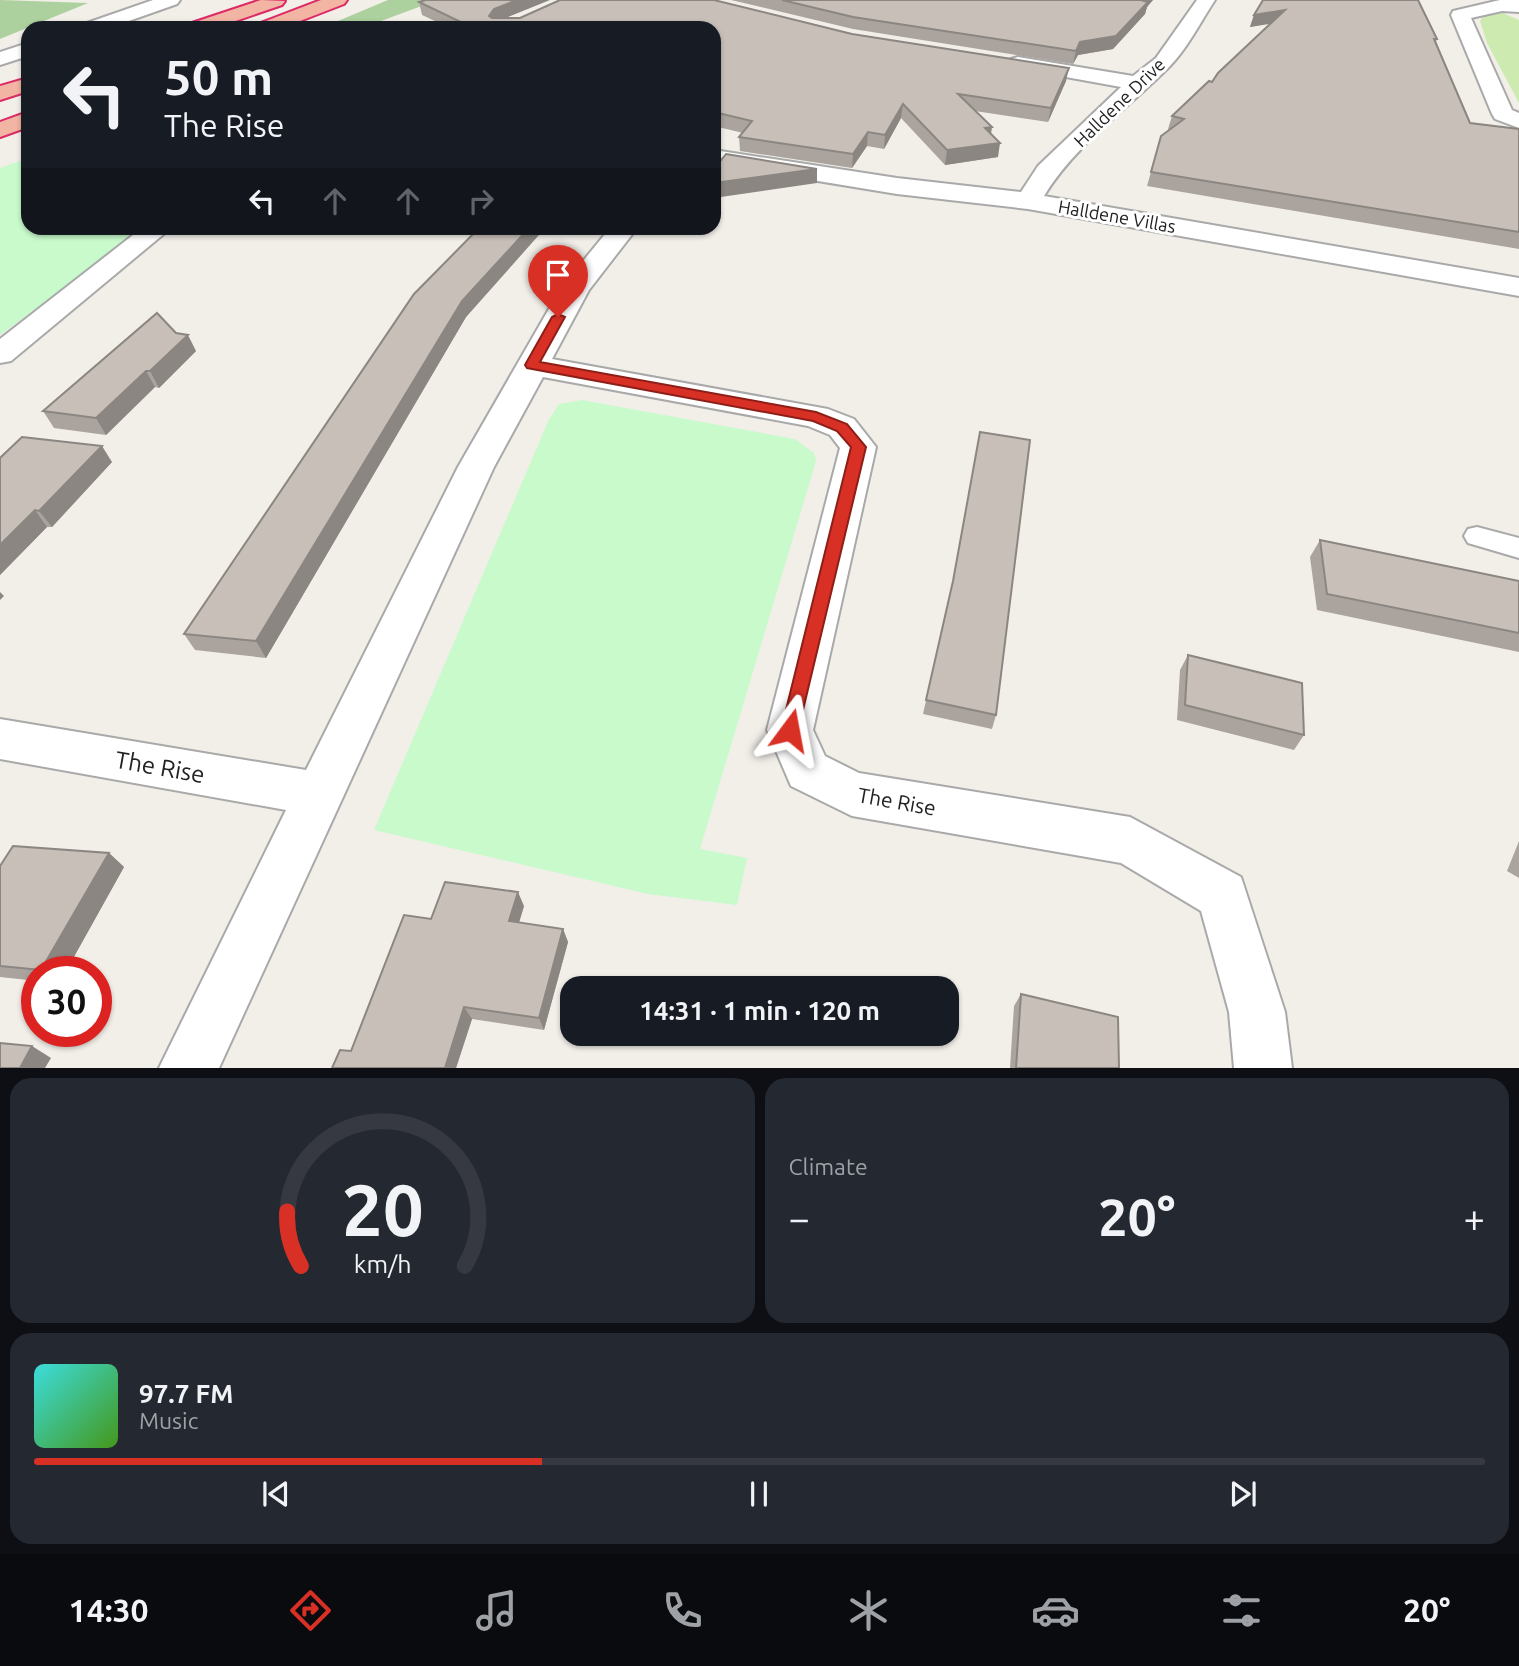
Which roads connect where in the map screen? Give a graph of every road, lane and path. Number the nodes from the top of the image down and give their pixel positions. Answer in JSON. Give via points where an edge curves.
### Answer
{"nodes":[{"id":1,"x":171,"y":0,"type":"edge"},
{"id":2,"x":338,"y":0,"type":"edge"},
{"id":3,"x":1206,"y":0,"type":"edge"},
{"id":4,"x":278,"y":1,"type":"edge"},
{"id":5,"x":1519,"y":3,"type":"edge"},
{"id":6,"x":111,"y":21,"type":"edge"},
{"id":7,"x":217,"y":21,"type":"edge"},
{"id":8,"x":224,"y":21,"type":"edge"},
{"id":9,"x":283,"y":21,"type":"edge"},
{"id":10,"x":21,"y":52,"type":"edge"},
{"id":11,"x":0,"y":60,"type":"edge"},
{"id":12,"x":1005,"y":61,"type":"edge"},
{"id":13,"x":1137,"y":83,"type":"junction"},
{"id":14,"x":21,"y":86,"type":"edge"},
{"id":15,"x":0,"y":93,"type":"edge"},
{"id":16,"x":21,"y":96,"type":"edge"},
{"id":17,"x":0,"y":104,"type":"edge"},
{"id":18,"x":21,"y":120,"type":"edge"},
{"id":19,"x":1519,"y":121,"type":"edge"},
{"id":20,"x":0,"y":128,"type":"edge"},
{"id":21,"x":721,"y":158,"type":"edge"},
{"id":22,"x":1028,"y":201,"type":"junction"},
{"id":23,"x":149,"y":235,"type":"edge"},
{"id":24,"x":618,"y":235,"type":"edge"},
{"id":25,"x":1519,"y":287,"type":"edge"},
{"id":26,"x":0,"y":355,"type":"edge"},
{"id":27,"x":532,"y":365,"type":"junction"},
{"id":28,"x":1477,"y":536,"type":"dead end"},
{"id":29,"x":1519,"y":548,"type":"edge"},
{"id":30,"x":0,"y":739,"type":"edge"},
{"id":31,"x":320,"y":794,"type":"junction"},
{"id":32,"x":188,"y":1068,"type":"edge"},
{"id":33,"x":1263,"y":1068,"type":"edge"}],
"edges":[{"from":1,"to":6,"type":"street"},
{"from":2,"to":9,"type":"highway"},
{"from":3,"to":13,"type":"street","name":"Halldene Drive","via":[[1163,62]]},
{"from":4,"to":7,"type":"highway"},
{"from":4,"to":8,"type":"highway"},
{"from":5,"to":19,"type":"street","via":[[1460,15],[1503,114]]},
{"from":10,"to":11,"type":"street"},
{"from":12,"to":13,"type":"street"},
{"from":13,"to":22,"type":"street","name":"Halldene Drive","via":[[1047,171]]},
{"from":14,"to":15,"type":"highway"},
{"from":16,"to":17,"type":"highway"},
{"from":18,"to":20,"type":"highway"},
{"from":21,"to":22,"type":"street","name":"Halldene Villas"},
{"from":22,"to":25,"type":"street","name":"Halldene Villas"},
{"from":23,"to":26,"type":"street"},
{"from":24,"to":27,"type":"street","via":[[576,288]]},
{"from":27,"to":31,"type":"street","via":[[476,467]]},
{"from":27,"to":33,"type":"street","name":"The Rise","via":[[816,417],[842,428],[858,447],[790,730],[808,771],[852,794],[1130,841],[1223,895],[1257,1012]]},
{"from":28,"to":29,"type":"lane"},
{"from":30,"to":31,"type":"street","name":"The Rise"},
{"from":31,"to":32,"type":"street"}]}
